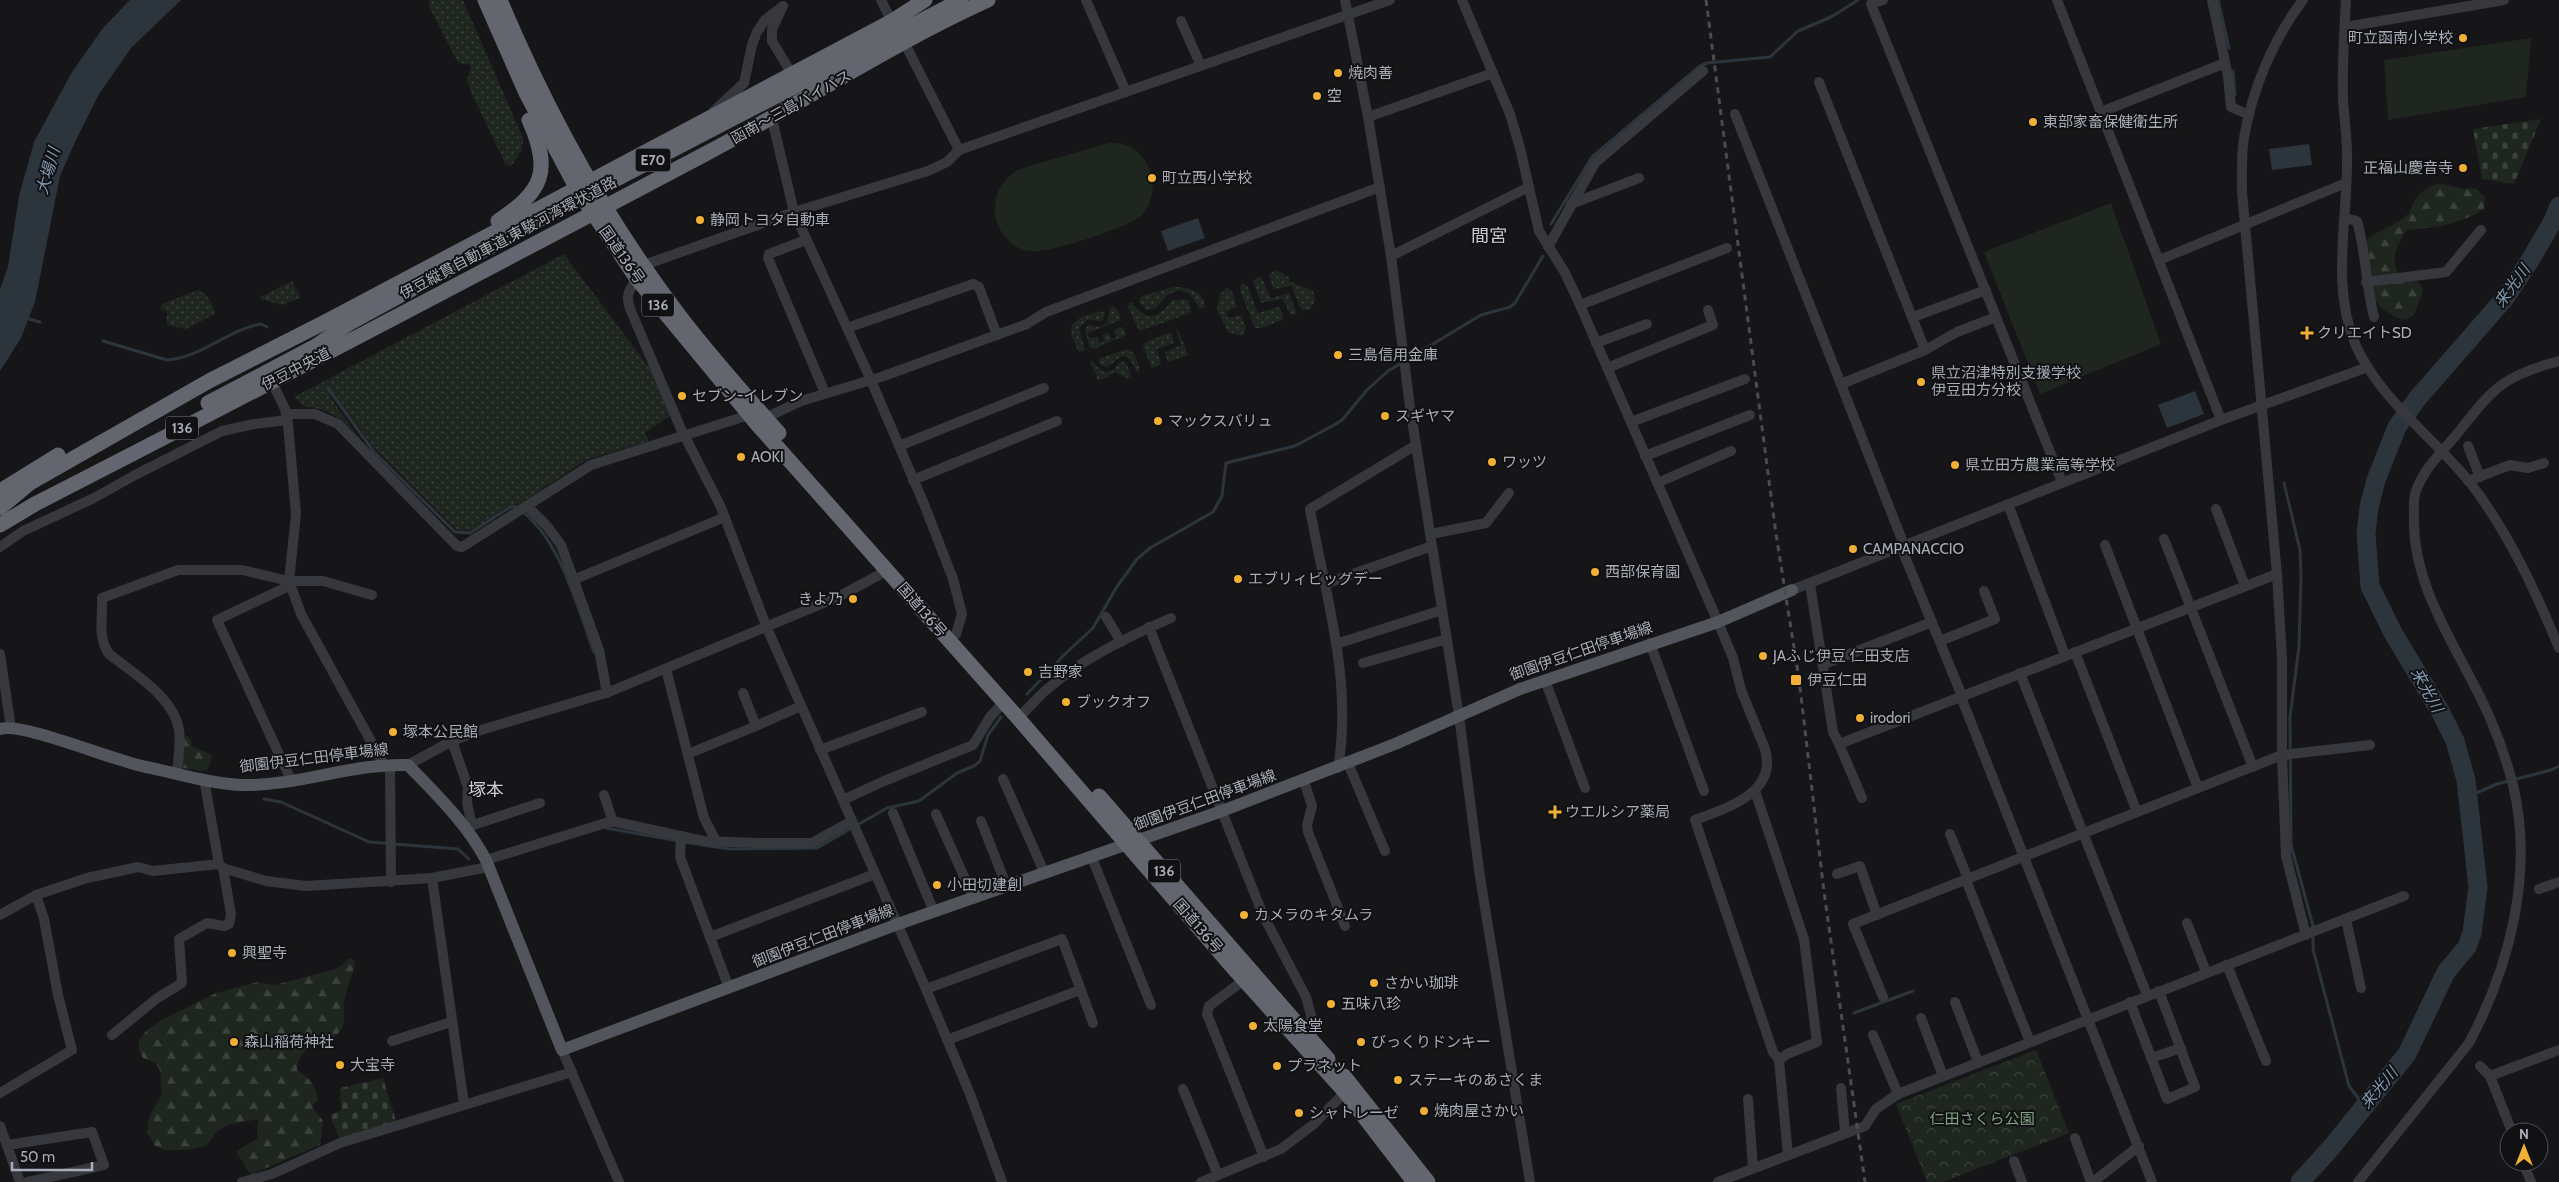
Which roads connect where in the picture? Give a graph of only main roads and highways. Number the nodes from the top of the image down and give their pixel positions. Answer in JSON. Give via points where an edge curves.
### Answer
{"nodes":[{"id":1,"x":490,"y":0,"type":"edge"},
{"id":2,"x":925,"y":0,"type":"edge"},
{"id":3,"x":961,"y":0,"type":"edge"},
{"id":4,"x":988,"y":0,"type":"edge"},
{"id":5,"x":512,"y":64,"type":"junction"},
{"id":6,"x":590,"y":181,"type":"junction"},
{"id":7,"x":577,"y":189,"type":"junction"},
{"id":8,"x":600,"y":210,"type":"junction"},
{"id":9,"x":399,"y":283,"type":"junction"},
{"id":10,"x":348,"y":324,"type":"junction"},
{"id":11,"x":757,"y":419,"type":"junction"},
{"id":12,"x":2,"y":501,"type":"edge"},
{"id":13,"x":0,"y":521,"type":"edge"},
{"id":14,"x":0,"y":525,"type":"edge"},
{"id":15,"x":1792,"y":590,"type":"road end"},
{"id":16,"x":953,"y":638,"type":"junction"},
{"id":17,"x":1022,"y":715,"type":"junction"},
{"id":18,"x":5,"y":728,"type":"edge"},
{"id":19,"x":1134,"y":844,"type":"junction"},
{"id":20,"x":1300,"y":1034,"type":"junction"},
{"id":21,"x":1414,"y":1182,"type":"edge"},
{"id":22,"x":1428,"y":1182,"type":"edge"}],
"edges":[{"from":1,"to":5,"type":"highway","name":"国道136号","number":"136"},
{"from":1,"to":6,"type":"highway","name":"国道136号","number":"136"},
{"from":2,"to":6,"type":"highway","name":"函南～三島バイパス","number":"136","via":[[892,21]]},
{"from":3,"to":10,"type":"highway","name":"伊豆縦貫自動車道;東駿河湾環状道路","number":"E70","bridge":true,"via":[[574,201]]},
{"from":4,"to":8,"type":"highway","name":"函南～三島バイパス","number":"136","via":[[904,42],[772,119]]},
{"from":5,"to":7,"type":"highway","name":"国道136号","number":"136"},
{"from":5,"to":9,"type":"highway","via":[[516,89],[540,146],[542,168],[536,186],[515,210],[424,263]]},
{"from":6,"to":7,"type":"highway","name":"函南～三島バイパス","number":"136"},
{"from":6,"to":8,"type":"highway","name":"国道136号","number":"136"},
{"from":7,"to":8,"type":"highway","name":"国道136号","number":"136"},
{"from":7,"to":9,"type":"highway","name":"伊豆中央道","number":"136"},
{"from":8,"to":11,"type":"highway","name":"国道136号","number":"136","via":[[641,272],[679,315]]},
{"from":8,"to":14,"type":"highway","name":"伊豆中央道","number":"136"},
{"from":9,"to":12,"type":"highway","name":"伊豆中央道","number":"136","via":[[209,381]]},
{"from":10,"to":12,"type":"highway","via":[[303,344]]},
{"from":10,"to":13,"type":"highway","via":[[316,346],[46,490]]},
{"from":11,"to":16,"type":"highway","name":"国道136号","number":"136"},
{"from":11,"to":16,"type":"highway","name":"国道136号","number":"136","via":[[888,570]]},
{"from":15,"to":19,"type":"main road","name":"御園伊豆仁田停車場線","via":[[1718,622],[1546,680],[1343,766]]},
{"from":16,"to":17,"type":"highway","name":"国道136号","number":"136"},
{"from":16,"to":17,"type":"highway","name":"国道136号","number":"136","via":[[1004,702]]},
{"from":17,"to":19,"type":"highway","name":"国道136号","number":"136"},
{"from":18,"to":19,"type":"main road","name":"御園伊豆仁田停車場線","via":[[29,731],[123,763],[243,785],[387,765],[408,765],[468,827],[487,864],[562,1050],[898,924]]},
{"from":19,"to":20,"type":"highway","name":"国道136号","number":"136"},
{"from":19,"to":20,"type":"highway","name":"国道136号","number":"136","via":[[1244,980]]},
{"from":20,"to":21,"type":"highway","name":"国道136号","number":"136"},
{"from":20,"to":22,"type":"highway","name":"国道136号","number":"136","via":[[1357,1092]]}]}
